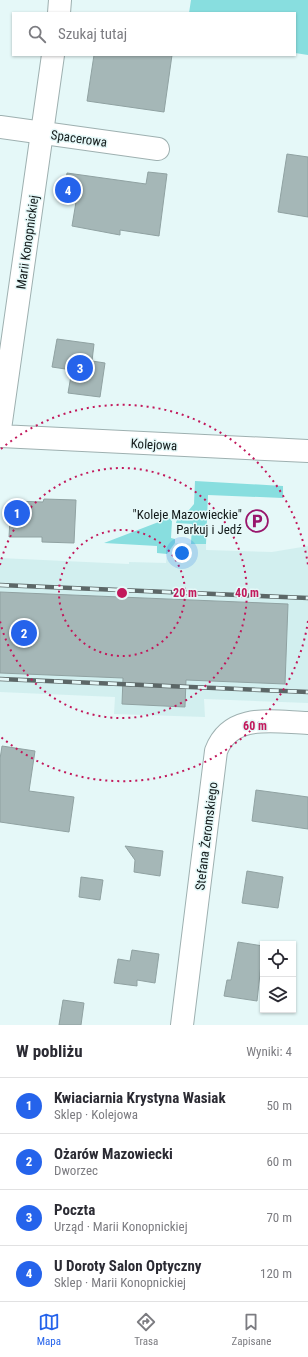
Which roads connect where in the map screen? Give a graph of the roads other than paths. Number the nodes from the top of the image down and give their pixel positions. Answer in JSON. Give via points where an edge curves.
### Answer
{"nodes":[{"id":1,"x":60,"y":0,"type":"edge"},
{"id":2,"x":59,"y":12,"type":"edge"},
{"id":3,"x":53,"y":56,"type":"edge"},
{"id":4,"x":0,"y":127,"type":"edge"},
{"id":5,"x":42,"y":132,"type":"junction"},
{"id":6,"x":158,"y":149,"type":"dead end"},
{"id":7,"x":0,"y":429,"type":"edge"},
{"id":8,"x":0,"y":436,"type":"edge"},
{"id":9,"x":308,"y":451,"type":"edge"},
{"id":10,"x":308,"y":723,"type":"edge"},
{"id":11,"x":182,"y":1025,"type":"edge"}],
"edges":[{"from":1,"to":2,"type":"street"},
{"from":3,"to":5,"type":"street","name":"Marii Konopnickiej"},
{"from":4,"to":5,"type":"street","name":"Spacerowa"},
{"from":5,"to":6,"type":"street","name":"Spacerowa"},
{"from":5,"to":7,"type":"street","name":"Marii Konopnickiej"},
{"from":8,"to":9,"type":"street","name":"Kolejowa"},
{"from":10,"to":11,"type":"street","name":"Stefana Żeromskiego","via":[[246,723],[227,733],[219,742]]}]}
